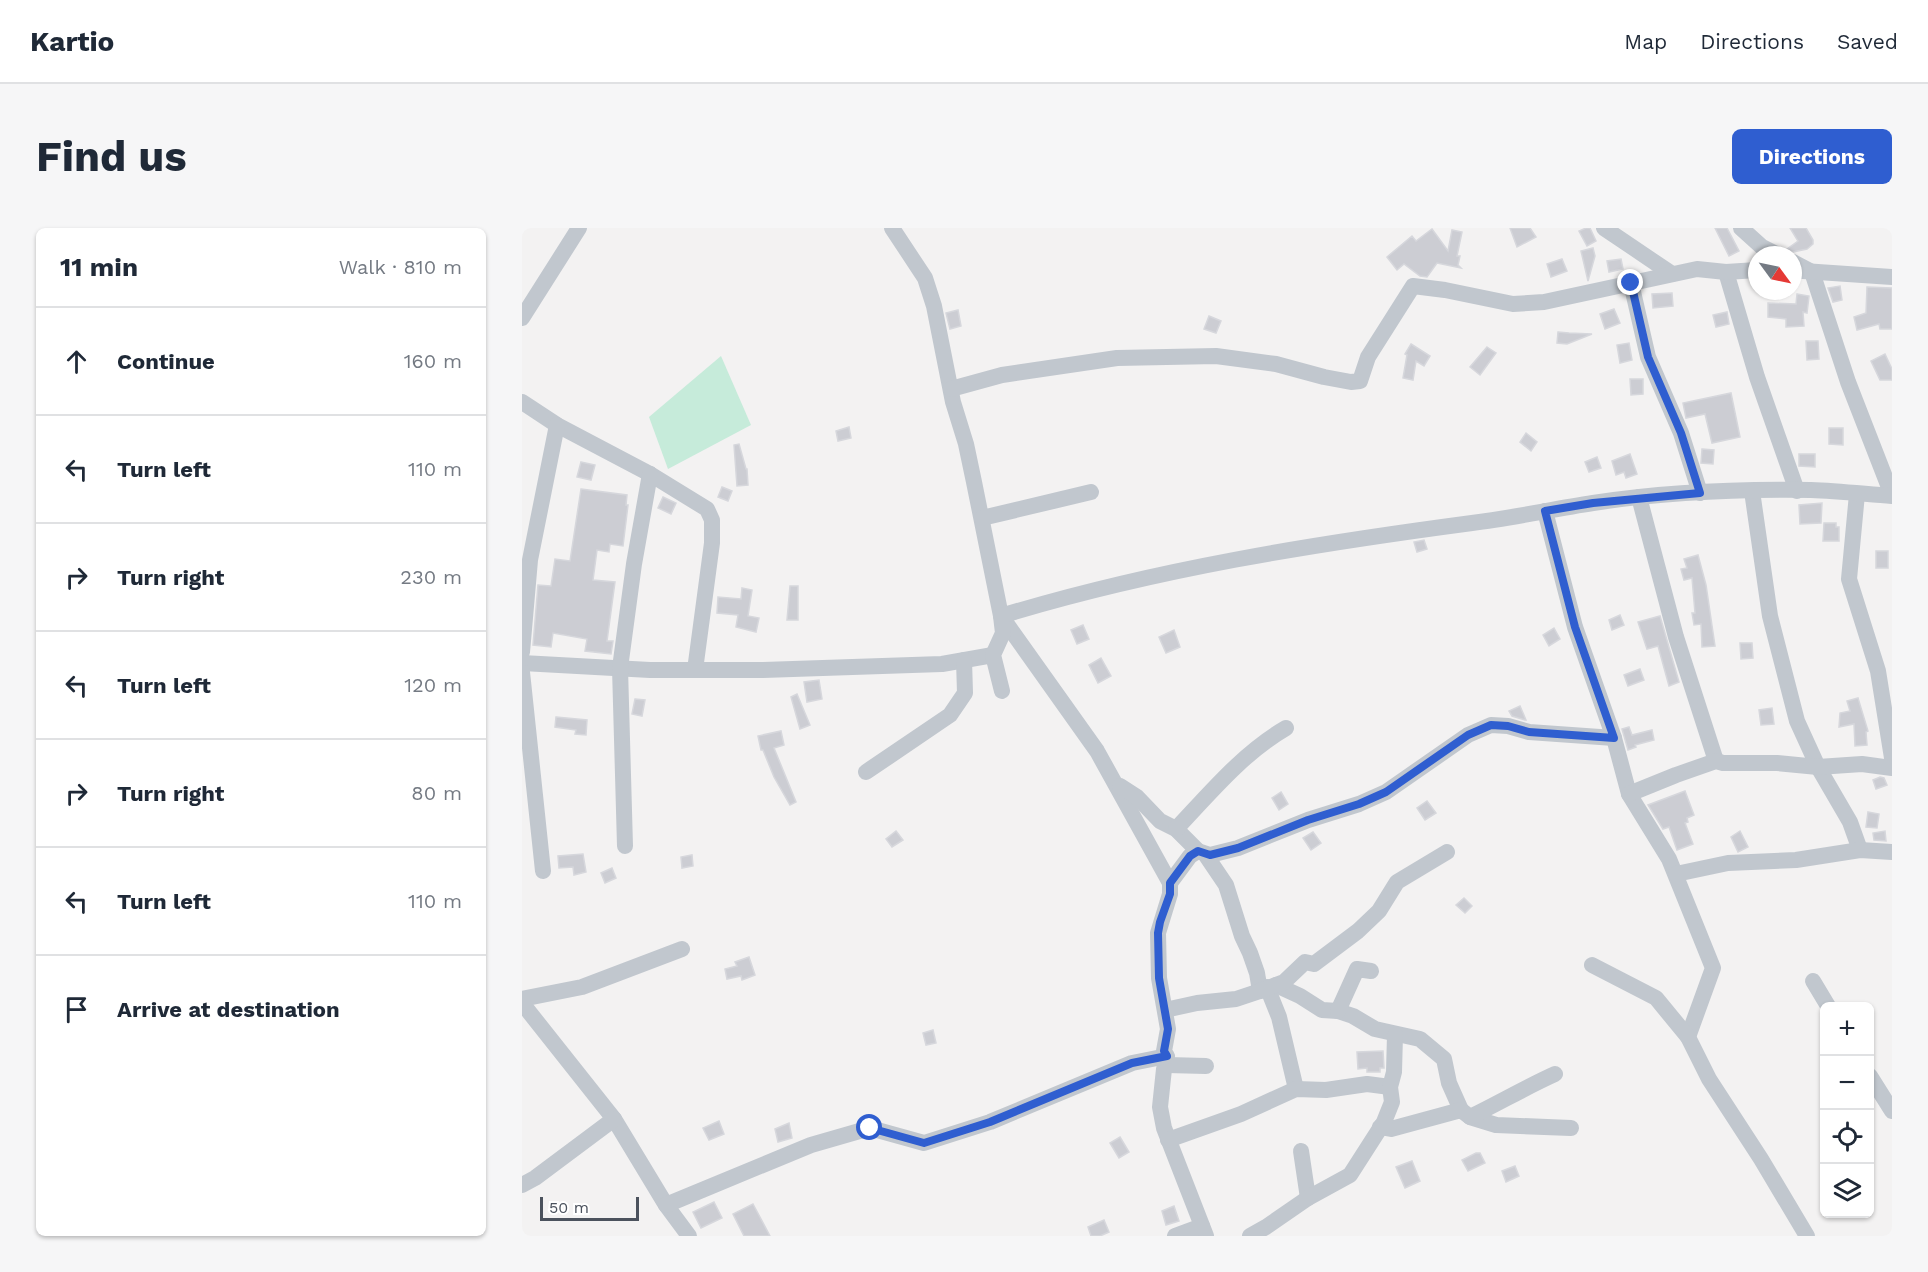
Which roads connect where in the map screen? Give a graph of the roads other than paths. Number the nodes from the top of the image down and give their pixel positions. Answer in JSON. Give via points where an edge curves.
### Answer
{"nodes":[{"id":1,"x":579,"y":228,"type":"edge"},
{"id":2,"x":892,"y":228,"type":"edge"},
{"id":3,"x":1604,"y":228,"type":"edge"},
{"id":4,"x":1742,"y":228,"type":"edge"},
{"id":5,"x":1761,"y":246,"type":"edge"},
{"id":6,"x":1802,"y":267,"type":"edge"},
{"id":7,"x":1748,"y":271,"type":"edge"},
{"id":8,"x":1802,"y":271,"type":"edge"},
{"id":9,"x":1726,"y":272,"type":"junction"},
{"id":10,"x":1812,"y":272,"type":"junction"},
{"id":11,"x":1672,"y":274,"type":"junction"},
{"id":12,"x":1892,"y":277,"type":"edge"},
{"id":13,"x":1631,"y":283,"type":"junction"},
{"id":14,"x":522,"y":318,"type":"edge"},
{"id":15,"x":951,"y":388,"type":"junction"},
{"id":16,"x":522,"y":402,"type":"edge"},
{"id":17,"x":557,"y":424,"type":"junction"},
{"id":18,"x":650,"y":474,"type":"junction"},
{"id":19,"x":1752,"y":491,"type":"junction"},
{"id":20,"x":1797,"y":491,"type":"junction"},
{"id":21,"x":1091,"y":492,"type":"dead end"},
{"id":22,"x":1700,"y":493,"type":"junction"},
{"id":23,"x":1857,"y":494,"type":"junction"},
{"id":24,"x":1892,"y":496,"type":"edge"},
{"id":25,"x":1639,"y":498,"type":"junction"},
{"id":26,"x":1545,"y":511,"type":"junction"},
{"id":27,"x":982,"y":518,"type":"junction"},
{"id":28,"x":1001,"y":616,"type":"junction"},
{"id":29,"x":522,"y":652,"type":"edge"},
{"id":30,"x":993,"y":655,"type":"junction"},
{"id":31,"x":964,"y":660,"type":"junction"},
{"id":32,"x":522,"y":663,"type":"edge"},
{"id":33,"x":620,"y":668,"type":"junction"},
{"id":34,"x":695,"y":670,"type":"junction"},
{"id":35,"x":522,"y":672,"type":"edge"},
{"id":36,"x":1002,"y":691,"type":"dead end"},
{"id":37,"x":1286,"y":728,"type":"dead end"},
{"id":38,"x":1614,"y":738,"type":"junction"},
{"id":39,"x":1892,"y":758,"type":"edge"},
{"id":40,"x":1716,"y":761,"type":"junction"},
{"id":41,"x":1818,"y":767,"type":"junction"},
{"id":42,"x":1892,"y":768,"type":"edge"},
{"id":43,"x":866,"y":772,"type":"dead end"},
{"id":44,"x":1115,"y":783,"type":"junction"},
{"id":45,"x":1629,"y":794,"type":"junction"},
{"id":46,"x":1176,"y":830,"type":"junction"},
{"id":47,"x":625,"y":846,"type":"dead end"},
{"id":48,"x":1860,"y":850,"type":"junction"},
{"id":49,"x":1201,"y":852,"type":"junction"},
{"id":50,"x":1447,"y":852,"type":"dead end"},
{"id":51,"x":1892,"y":852,"type":"edge"},
{"id":52,"x":543,"y":871,"type":"dead end"},
{"id":53,"x":1676,"y":874,"type":"junction"},
{"id":54,"x":1170,"y":883,"type":"junction"},
{"id":55,"x":682,"y":950,"type":"dead end"},
{"id":56,"x":1592,"y":965,"type":"dead end"},
{"id":57,"x":1371,"y":971,"type":"dead end"},
{"id":58,"x":1813,"y":981,"type":"dead end"},
{"id":59,"x":1268,"y":988,"type":"junction"},
{"id":60,"x":522,"y":1001,"type":"edge"},
{"id":61,"x":1826,"y":1002,"type":"edge"},
{"id":62,"x":1165,"y":1010,"type":"junction"},
{"id":63,"x":1338,"y":1011,"type":"junction"},
{"id":64,"x":1395,"y":1035,"type":"junction"},
{"id":65,"x":1688,"y":1037,"type":"junction"},
{"id":66,"x":1167,"y":1061,"type":"junction"},
{"id":67,"x":1206,"y":1066,"type":"dead end"},
{"id":68,"x":1555,"y":1074,"type":"dead end"},
{"id":69,"x":1874,"y":1084,"type":"edge"},
{"id":70,"x":1390,"y":1087,"type":"junction"},
{"id":71,"x":1296,"y":1089,"type":"junction"},
{"id":72,"x":1892,"y":1111,"type":"edge"},
{"id":73,"x":1466,"y":1113,"type":"junction"},
{"id":74,"x":614,"y":1119,"type":"junction"},
{"id":75,"x":1380,"y":1127,"type":"junction"},
{"id":76,"x":1571,"y":1128,"type":"dead end"},
{"id":77,"x":1168,"y":1140,"type":"junction"},
{"id":78,"x":1301,"y":1151,"type":"dead end"},
{"id":79,"x":522,"y":1185,"type":"edge"},
{"id":80,"x":1308,"y":1198,"type":"junction"},
{"id":81,"x":666,"y":1205,"type":"junction"},
{"id":82,"x":1204,"y":1231,"type":"edge"},
{"id":83,"x":689,"y":1236,"type":"edge"},
{"id":84,"x":1175,"y":1236,"type":"edge"},
{"id":85,"x":1250,"y":1236,"type":"edge"},
{"id":86,"x":1807,"y":1236,"type":"edge"}],
"edges":[{"from":1,"to":14,"type":"street"},
{"from":2,"to":15,"type":"street","via":[[925,278]]},
{"from":3,"to":11,"type":"street"},
{"from":4,"to":5,"type":"street"},
{"from":6,"to":10,"type":"street"},
{"from":7,"to":9,"type":"street"},
{"from":8,"to":10,"type":"street"},
{"from":9,"to":11,"type":"street","via":[[1697,269]]},
{"from":9,"to":20,"type":"street"},
{"from":10,"to":12,"type":"street"},
{"from":10,"to":24,"type":"street","via":[[1848,382]]},
{"from":11,"to":13,"type":"street"},
{"from":13,"to":15,"type":"street","via":[[1544,302],[1513,304],[1413,286],[1368,357],[1360,381],[1324,377],[1276,364],[1205,356],[1117,358],[1002,375]]},
{"from":13,"to":22,"type":"street","via":[[1648,357],[1681,433]]},
{"from":15,"to":27,"type":"street"},
{"from":16,"to":17,"type":"street"},
{"from":17,"to":18,"type":"street"},
{"from":17,"to":29,"type":"street","via":[[530,560]]},
{"from":18,"to":33,"type":"street"},
{"from":18,"to":34,"type":"street","via":[[707,509],[712,520]]},
{"from":19,"to":20,"type":"street"},
{"from":19,"to":22,"type":"street"},
{"from":19,"to":41,"type":"street","via":[[1770,616],[1797,721]]},
{"from":20,"to":23,"type":"street"},
{"from":21,"to":27,"type":"street"},
{"from":22,"to":25,"type":"street"},
{"from":23,"to":24,"type":"street"},
{"from":23,"to":39,"type":"street","via":[[1849,579],[1878,671]]},
{"from":25,"to":26,"type":"street"},
{"from":25,"to":40,"type":"street","via":[[1676,637]]},
{"from":26,"to":28,"type":"street","via":[[1247,557],[1080,592]]},
{"from":26,"to":38,"type":"street","via":[[1575,627]]},
{"from":27,"to":28,"type":"street"},
{"from":28,"to":30,"type":"street","via":[[1003,633]]},
{"from":28,"to":44,"type":"street","via":[[1078,721]]},
{"from":30,"to":31,"type":"street"},
{"from":30,"to":36,"type":"street"},
{"from":31,"to":34,"type":"street","via":[[942,664]]},
{"from":31,"to":43,"type":"street","via":[[965,693],[950,716]]},
{"from":32,"to":33,"type":"street"},
{"from":33,"to":34,"type":"street"},
{"from":33,"to":47,"type":"street"},
{"from":35,"to":52,"type":"street"},
{"from":37,"to":46,"type":"street","via":[[1265,740],[1228,774]]},
{"from":38,"to":45,"type":"street"},
{"from":38,"to":49,"type":"street","via":[[1491,725],[1468,735],[1386,792],[1368,800],[1238,848],[1210,855]]},
{"from":40,"to":41,"type":"street"},
{"from":40,"to":45,"type":"street"},
{"from":41,"to":42,"type":"street","via":[[1862,764]]},
{"from":41,"to":48,"type":"street","via":[[1850,822]]},
{"from":44,"to":46,"type":"street"},
{"from":44,"to":54,"type":"street"},
{"from":45,"to":53,"type":"street"},
{"from":46,"to":49,"type":"street"},
{"from":48,"to":51,"type":"street"},
{"from":48,"to":53,"type":"street","via":[[1796,860],[1728,863]]},
{"from":49,"to":54,"type":"street","via":[[1190,856]]},
{"from":49,"to":59,"type":"street","via":[[1226,885],[1257,973]]},
{"from":50,"to":59,"type":"street","via":[[1397,882],[1379,911],[1359,931],[1314,964],[1305,962],[1284,982]]},
{"from":53,"to":65,"type":"street","via":[[1713,968]]},
{"from":54,"to":62,"type":"street","via":[[1158,933],[1159,978]]},
{"from":55,"to":60,"type":"street","via":[[582,987]]},
{"from":56,"to":65,"type":"street","via":[[1656,998]]},
{"from":57,"to":63,"type":"street","via":[[1357,969]]},
{"from":58,"to":61,"type":"street"},
{"from":59,"to":62,"type":"street","via":[[1236,999]]},
{"from":59,"to":63,"type":"street","via":[[1300,996],[1322,1010]]},
{"from":59,"to":71,"type":"street"},
{"from":60,"to":74,"type":"street"},
{"from":62,"to":66,"type":"street"},
{"from":63,"to":64,"type":"street"},
{"from":64,"to":70,"type":"street","via":[[1395,1072]]},
{"from":64,"to":73,"type":"street","via":[[1420,1039],[1444,1059],[1449,1083]]},
{"from":65,"to":86,"type":"street","via":[[1709,1079]]},
{"from":66,"to":67,"type":"street"},
{"from":66,"to":77,"type":"street","via":[[1160,1107]]},
{"from":66,"to":81,"type":"street","via":[[1132,1063],[990,1122],[924,1143],[870,1128],[811,1144]]},
{"from":68,"to":73,"type":"street","via":[[1496,1105]]},
{"from":69,"to":72,"type":"street"},
{"from":70,"to":71,"type":"street","via":[[1367,1084],[1326,1090]]},
{"from":70,"to":75,"type":"street","via":[[1392,1102]]},
{"from":71,"to":77,"type":"street"},
{"from":73,"to":75,"type":"street","via":[[1391,1129]]},
{"from":73,"to":76,"type":"street","via":[[1496,1125]]},
{"from":74,"to":79,"type":"street"},
{"from":74,"to":81,"type":"street"},
{"from":75,"to":80,"type":"street","via":[[1350,1175]]},
{"from":77,"to":82,"type":"street"},
{"from":78,"to":80,"type":"street"},
{"from":80,"to":85,"type":"street"},
{"from":81,"to":83,"type":"street"},
{"from":82,"to":84,"type":"street"}]}
